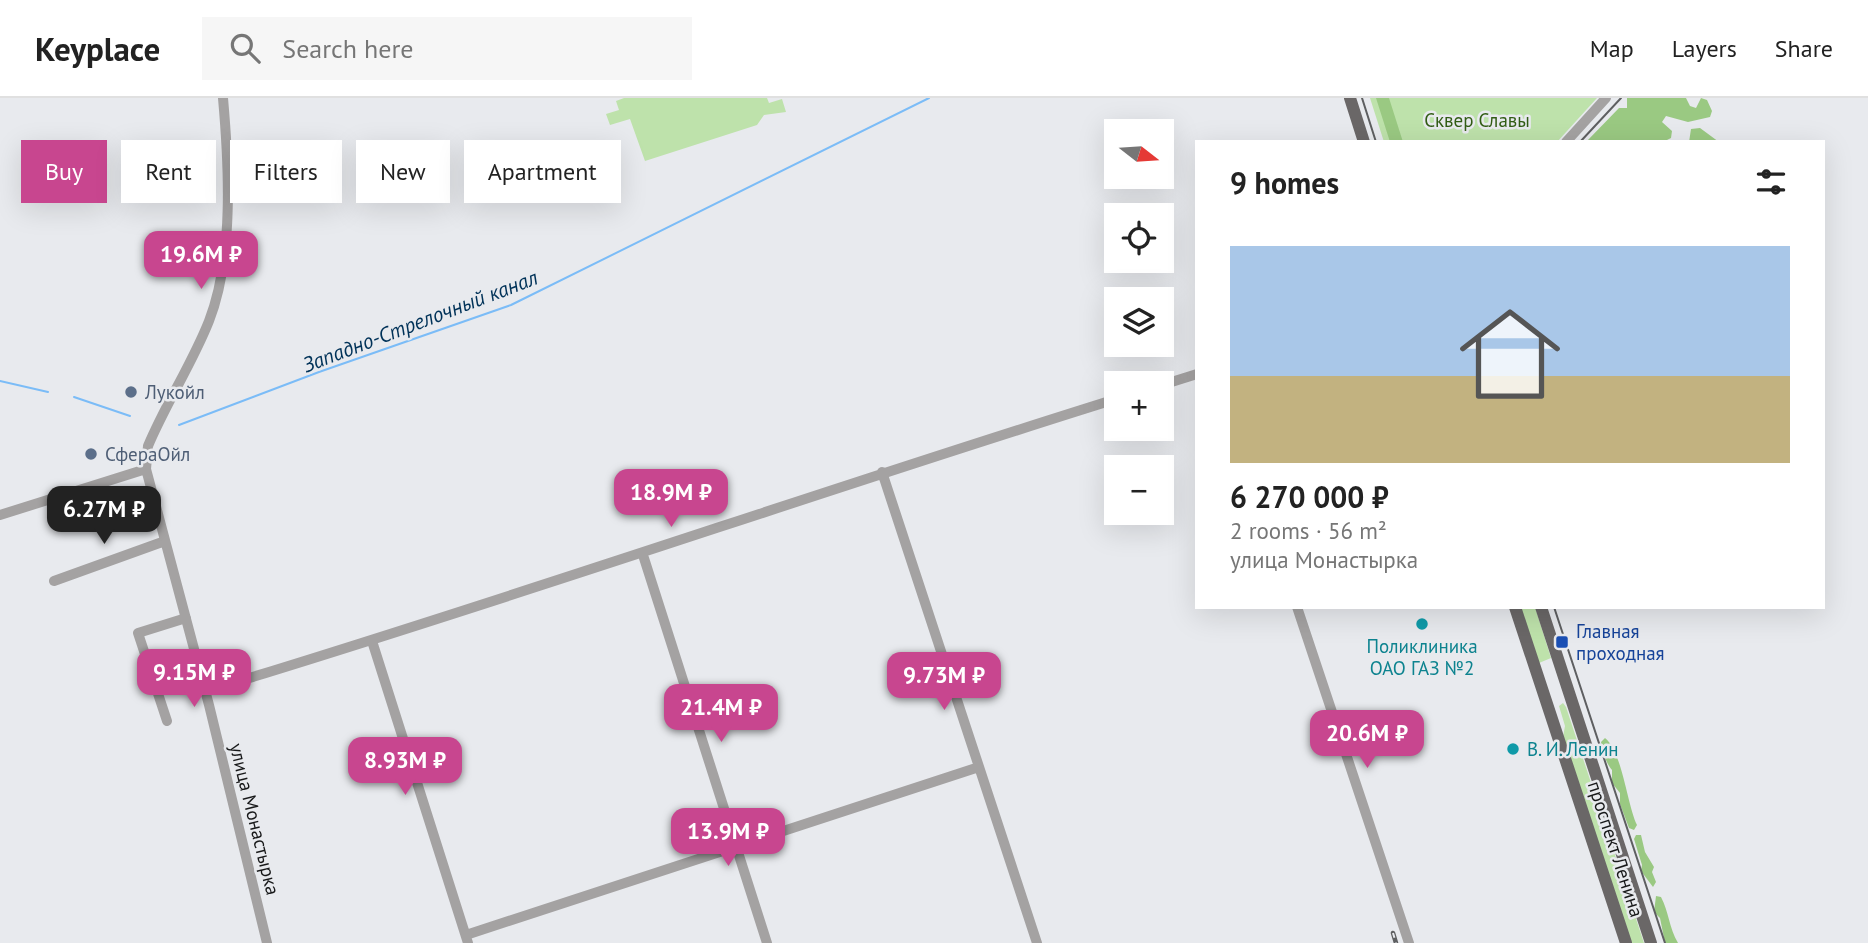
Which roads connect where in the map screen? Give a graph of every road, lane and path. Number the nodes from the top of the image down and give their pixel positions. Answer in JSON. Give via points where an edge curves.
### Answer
{"nodes":[{"id":1,"x":223,"y":98,"type":"edge"},
{"id":2,"x":1350,"y":98,"type":"edge"},
{"id":3,"x":1606,"y":98,"type":"edge"},
{"id":4,"x":1363,"y":140,"type":"edge"},
{"id":5,"x":1568,"y":140,"type":"edge"},
{"id":6,"x":1195,"y":375,"type":"edge"},
{"id":7,"x":1174,"y":381,"type":"edge"},
{"id":8,"x":1104,"y":403,"type":"edge"},
{"id":9,"x":146,"y":469,"type":"junction"},
{"id":10,"x":882,"y":472,"type":"junction"},
{"id":11,"x":0,"y":515,"type":"edge"},
{"id":12,"x":165,"y":541,"type":"junction"},
{"id":13,"x":643,"y":555,"type":"junction"},
{"id":14,"x":54,"y":581,"type":"dead end"},
{"id":15,"x":1298,"y":609,"type":"edge"},
{"id":16,"x":1516,"y":609,"type":"edge"},
{"id":17,"x":1542,"y":609,"type":"edge"},
{"id":18,"x":186,"y":618,"type":"junction"},
{"id":19,"x":372,"y":641,"type":"junction"},
{"id":20,"x":233,"y":683,"type":"dead end"},
{"id":21,"x":1566,"y":684,"type":"junction"},
{"id":22,"x":1543,"y":688,"type":"junction"},
{"id":23,"x":167,"y":721,"type":"dead end"},
{"id":24,"x":979,"y":767,"type":"junction"},
{"id":25,"x":737,"y":848,"type":"junction"},
{"id":26,"x":467,"y":939,"type":"edge"},
{"id":27,"x":267,"y":943,"type":"edge"},
{"id":28,"x":767,"y":943,"type":"edge"},
{"id":29,"x":1037,"y":943,"type":"edge"},
{"id":30,"x":1409,"y":943,"type":"edge"},
{"id":31,"x":1626,"y":943,"type":"edge"},
{"id":32,"x":1651,"y":943,"type":"edge"}],
"edges":[{"from":1,"to":9,"type":"street","name":"улица Монастырка","via":[[226,226],[220,279],[209,319],[148,446]]},
{"from":2,"to":4,"type":"main road"},
{"from":3,"to":5,"type":"street"},
{"from":6,"to":7,"type":"street"},
{"from":8,"to":10,"type":"street"},
{"from":9,"to":11,"type":"street"},
{"from":9,"to":12,"type":"street","name":"улица Монастырка"},
{"from":10,"to":13,"type":"street"},
{"from":10,"to":24,"type":"street"},
{"from":12,"to":14,"type":"street"},
{"from":12,"to":18,"type":"street","name":"улица Монастырка"},
{"from":13,"to":19,"type":"street"},
{"from":13,"to":25,"type":"street"},
{"from":15,"to":30,"type":"street"},
{"from":16,"to":22,"type":"main road","name":"проспект Ленина"},
{"from":17,"to":21,"type":"main road","name":"проспект Ленина"},
{"from":18,"to":23,"type":"street","via":[[138,633]]},
{"from":18,"to":27,"type":"street","name":"улица Монастырка"},
{"from":19,"to":20,"type":"street"},
{"from":19,"to":26,"type":"street"},
{"from":21,"to":22,"type":"main road"},
{"from":21,"to":32,"type":"main road","name":"проспект Ленина"},
{"from":22,"to":31,"type":"main road","name":"проспект Ленина"},
{"from":24,"to":25,"type":"street"},
{"from":24,"to":29,"type":"street"},
{"from":25,"to":26,"type":"street"},
{"from":25,"to":28,"type":"street"}]}
